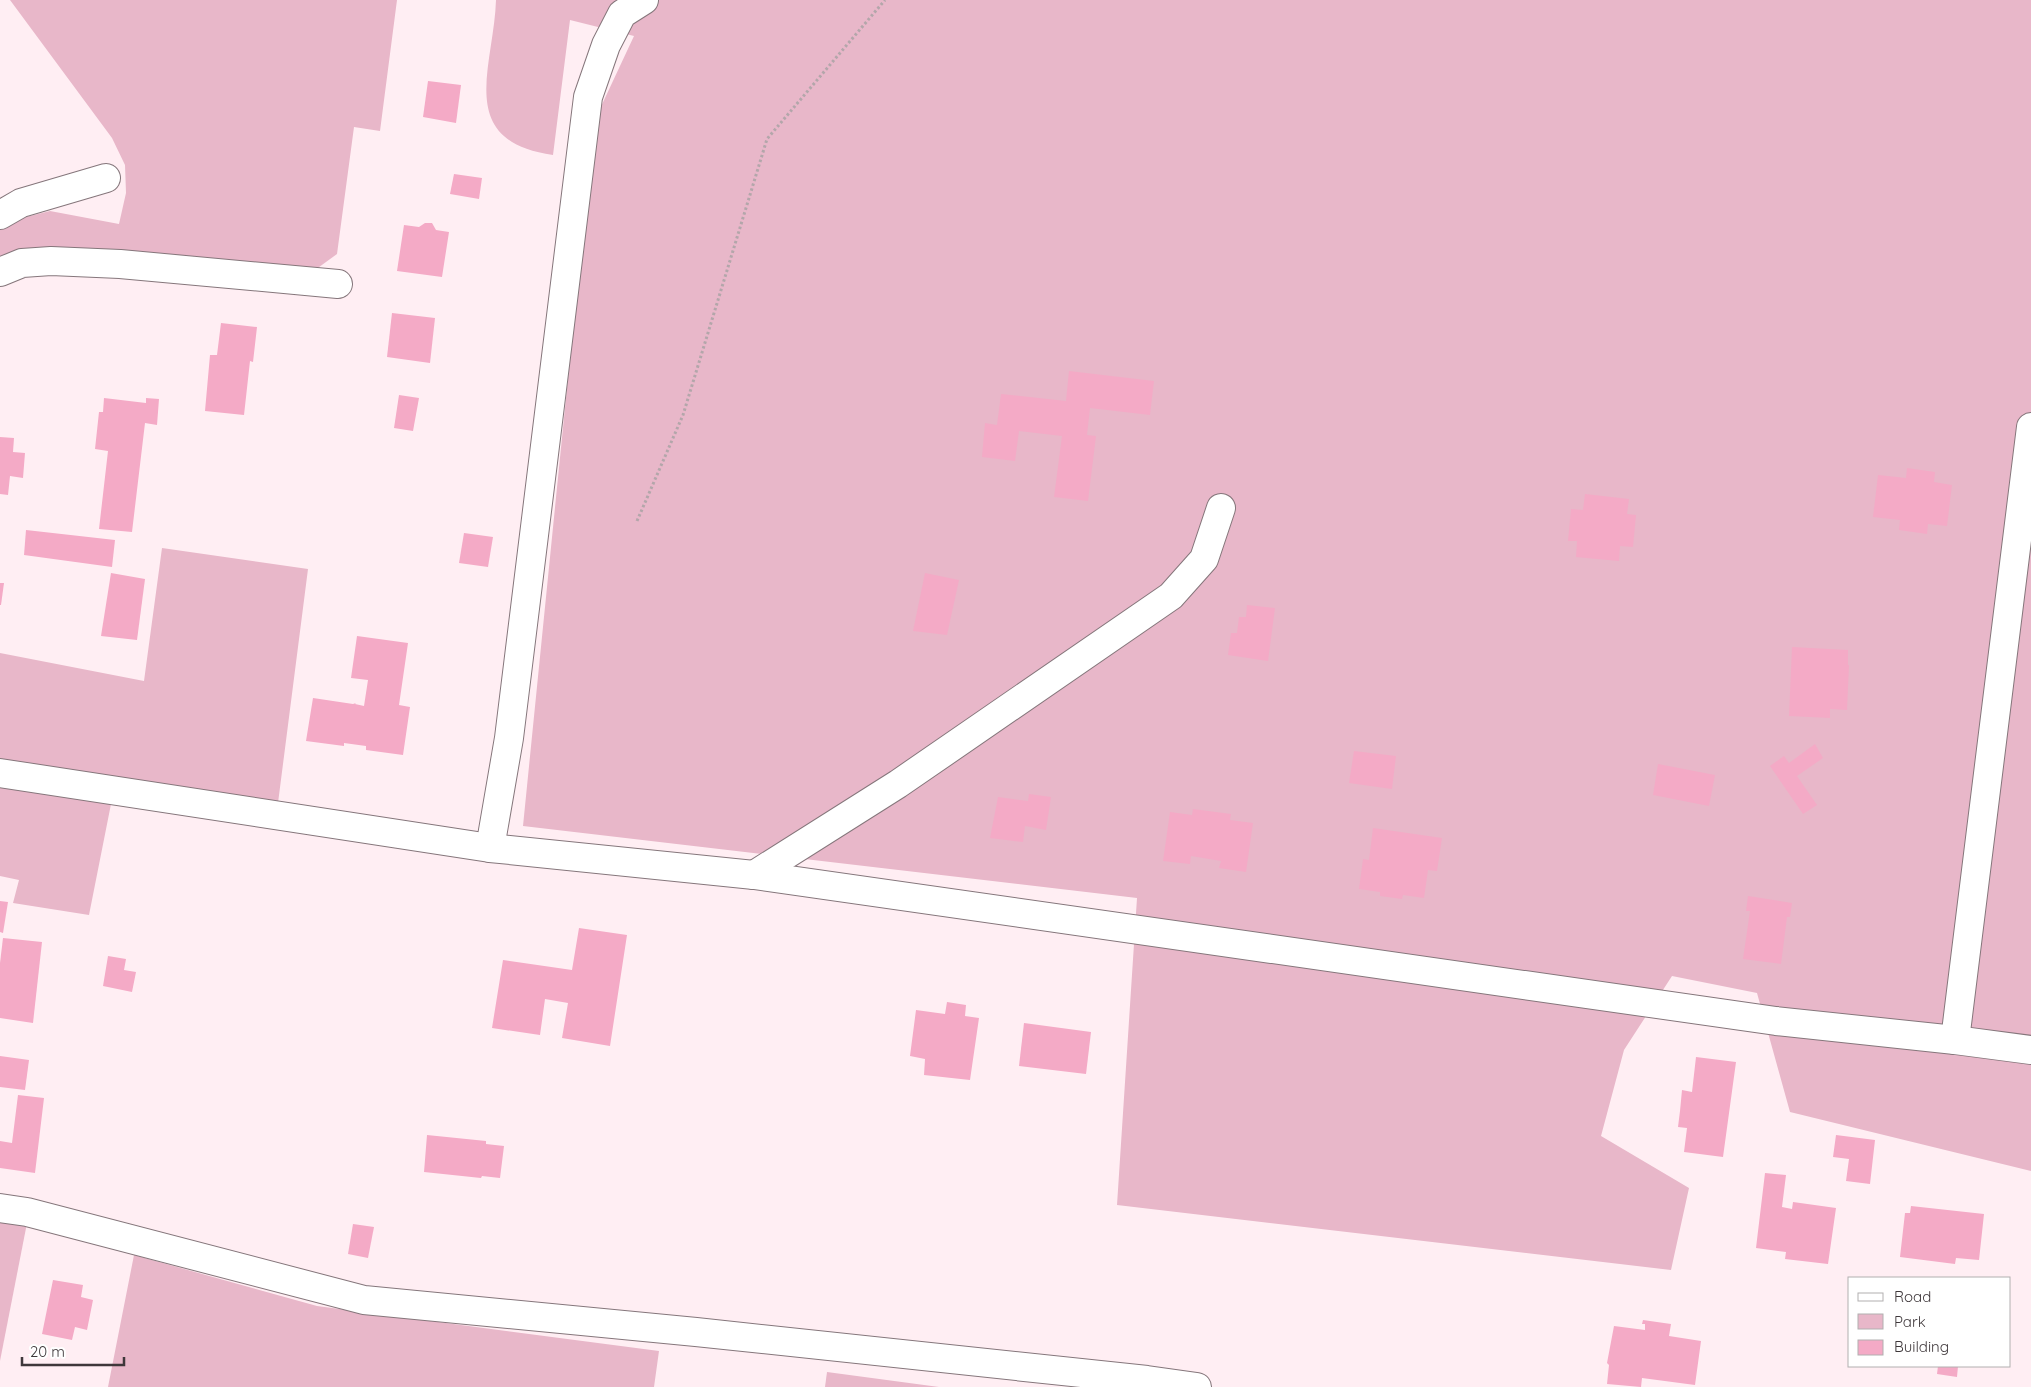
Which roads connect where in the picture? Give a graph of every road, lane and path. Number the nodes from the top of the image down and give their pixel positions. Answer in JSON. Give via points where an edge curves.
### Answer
{"nodes":[{"id":1,"x":644,"y":0,"type":"edge"},
{"id":2,"x":885,"y":0,"type":"edge"},
{"id":3,"x":106,"y":178,"type":"dead end"},
{"id":4,"x":0,"y":214,"type":"edge"},
{"id":5,"x":0,"y":272,"type":"edge"},
{"id":6,"x":338,"y":284,"type":"dead end"},
{"id":7,"x":2031,"y":427,"type":"edge"},
{"id":8,"x":1221,"y":508,"type":"dead end"},
{"id":9,"x":637,"y":521,"type":"dead end"},
{"id":10,"x":0,"y":773,"type":"edge"},
{"id":11,"x":490,"y":848,"type":"junction"},
{"id":12,"x":754,"y":875,"type":"junction"},
{"id":13,"x":1955,"y":1040,"type":"junction"},
{"id":14,"x":2031,"y":1050,"type":"edge"},
{"id":15,"x":0,"y":1208,"type":"edge"},
{"id":16,"x":1198,"y":1387,"type":"edge"}],
"edges":[{"from":1,"to":11,"type":"street","via":[[622,14],[606,45],[588,97],[509,738]]},
{"from":2,"to":9,"type":"path","via":[[768,139],[683,415]]},
{"from":3,"to":4,"type":"street","via":[[21,203]]},
{"from":5,"to":6,"type":"street","via":[[22,262],[51,261],[120,264]]},
{"from":7,"to":13,"type":"street"},
{"from":8,"to":12,"type":"street","via":[[1204,559],[1171,596],[898,784]]},
{"from":10,"to":11,"type":"street"},
{"from":11,"to":12,"type":"street"},
{"from":12,"to":13,"type":"street","via":[[1776,1021]]},
{"from":13,"to":14,"type":"street"},
{"from":15,"to":16,"type":"street","via":[[27,1212],[364,1300],[726,1335]]}]}
